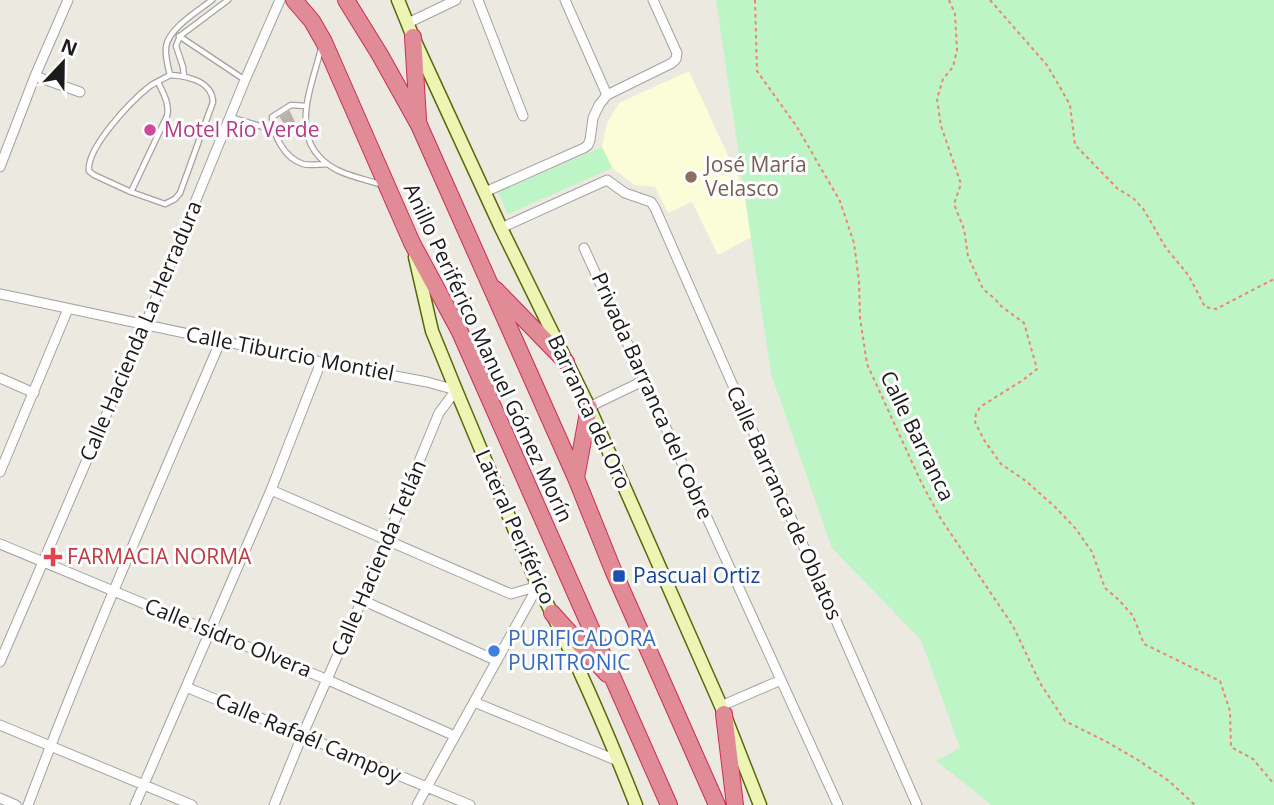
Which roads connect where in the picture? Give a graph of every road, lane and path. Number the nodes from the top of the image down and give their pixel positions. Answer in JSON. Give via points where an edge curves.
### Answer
{"nodes":[{"id":1,"x":68,"y":0,"type":"edge"},
{"id":2,"x":212,"y":0,"type":"edge"},
{"id":3,"x":228,"y":0,"type":"edge"},
{"id":4,"x":280,"y":0,"type":"edge"},
{"id":5,"x":294,"y":0,"type":"edge"},
{"id":6,"x":346,"y":0,"type":"edge"},
{"id":7,"x":358,"y":0,"type":"edge"},
{"id":8,"x":398,"y":0,"type":"edge"},
{"id":9,"x":456,"y":0,"type":"edge"},
{"id":10,"x":478,"y":0,"type":"edge"},
{"id":11,"x":565,"y":0,"type":"edge"},
{"id":12,"x":653,"y":0,"type":"edge"},
{"id":13,"x":755,"y":0,"type":"edge"},
{"id":14,"x":949,"y":0,"type":"edge"},
{"id":15,"x":990,"y":0,"type":"edge"},
{"id":16,"x":174,"y":30,"type":"junction"},
{"id":17,"x":411,"y":30,"type":"junction"},
{"id":18,"x":180,"y":36,"type":"junction"},
{"id":19,"x":324,"y":42,"type":"junction"},
{"id":20,"x":170,"y":75,"type":"junction"},
{"id":21,"x":35,"y":76,"type":"junction"},
{"id":22,"x":184,"y":76,"type":"junction"},
{"id":23,"x":245,"y":80,"type":"junction"},
{"id":24,"x":158,"y":82,"type":"junction"},
{"id":25,"x":80,"y":92,"type":"dead end"},
{"id":26,"x":607,"y":95,"type":"junction"},
{"id":27,"x":306,"y":106,"type":"junction"},
{"id":28,"x":523,"y":116,"type":"dead end"},
{"id":29,"x":230,"y":117,"type":"junction"},
{"id":30,"x":418,"y":125,"type":"junction"},
{"id":31,"x":273,"y":130,"type":"junction"},
{"id":32,"x":328,"y":164,"type":"junction"},
{"id":33,"x":0,"y":167,"type":"edge"},
{"id":34,"x":387,"y":186,"type":"junction"},
{"id":35,"x":131,"y":192,"type":"junction"},
{"id":36,"x":485,"y":192,"type":"junction"},
{"id":37,"x":501,"y":228,"type":"junction"},
{"id":38,"x":412,"y":243,"type":"junction"},
{"id":39,"x":584,"y":247,"type":"dead end"},
{"id":40,"x":1274,"y":279,"type":"edge"},
{"id":41,"x":487,"y":281,"type":"junction"},
{"id":42,"x":0,"y":294,"type":"edge"},
{"id":43,"x":68,"y":309,"type":"junction"},
{"id":44,"x":145,"y":325,"type":"junction"},
{"id":45,"x":221,"y":340,"type":"junction"},
{"id":46,"x":321,"y":362,"type":"junction"},
{"id":47,"x":566,"y":362,"type":"junction"},
{"id":48,"x":0,"y":378,"type":"edge"},
{"id":49,"x":645,"y":380,"type":"junction"},
{"id":50,"x":456,"y":390,"type":"junction"},
{"id":51,"x":34,"y":393,"type":"junction"},
{"id":52,"x":589,"y":407,"type":"junction"},
{"id":53,"x":1,"y":466,"type":"edge"},
{"id":54,"x":576,"y":478,"type":"junction"},
{"id":55,"x":271,"y":490,"type":"junction"},
{"id":56,"x":386,"y":540,"type":"junction"},
{"id":57,"x":0,"y":544,"type":"edge"},
{"id":58,"x":44,"y":562,"type":"junction"},
{"id":59,"x":538,"y":586,"type":"junction"},
{"id":60,"x":113,"y":590,"type":"junction"},
{"id":61,"x":362,"y":600,"type":"junction"},
{"id":62,"x":552,"y":613,"type":"junction"},
{"id":63,"x":210,"y":631,"type":"junction"},
{"id":64,"x":497,"y":661,"type":"junction"},
{"id":65,"x":0,"y":662,"type":"edge"},
{"id":66,"x":328,"y":680,"type":"junction"},
{"id":67,"x":781,"y":680,"type":"junction"},
{"id":68,"x":616,"y":683,"type":"junction"},
{"id":69,"x":186,"y":687,"type":"junction"},
{"id":70,"x":474,"y":702,"type":"junction"},
{"id":71,"x":723,"y":710,"type":"junction"},
{"id":72,"x":0,"y":725,"type":"edge"},
{"id":73,"x":302,"y":736,"type":"junction"},
{"id":74,"x":455,"y":736,"type":"junction"},
{"id":75,"x":50,"y":747,"type":"junction"},
{"id":76,"x":618,"y":761,"type":"junction"},
{"id":77,"x":1274,"y":784,"type":"edge"},
{"id":78,"x":142,"y":785,"type":"junction"},
{"id":79,"x":427,"y":787,"type":"junction"},
{"id":80,"x":3,"y":801,"type":"edge"},
{"id":81,"x":16,"y":805,"type":"edge"},
{"id":82,"x":28,"y":805,"type":"edge"},
{"id":83,"x":135,"y":805,"type":"edge"},
{"id":84,"x":192,"y":805,"type":"edge"},
{"id":85,"x":274,"y":805,"type":"edge"},
{"id":86,"x":417,"y":805,"type":"edge"},
{"id":87,"x":470,"y":805,"type":"edge"},
{"id":88,"x":636,"y":805,"type":"edge"},
{"id":89,"x":669,"y":805,"type":"edge"},
{"id":90,"x":717,"y":805,"type":"edge"},
{"id":91,"x":735,"y":805,"type":"edge"},
{"id":92,"x":760,"y":805,"type":"edge"},
{"id":93,"x":838,"y":805,"type":"edge"},
{"id":94,"x":917,"y":805,"type":"edge"},
{"id":95,"x":1195,"y":805,"type":"edge"}],
"edges":[{"from":1,"to":21,"type":"street"},
{"from":2,"to":16,"type":"lane"},
{"from":3,"to":18,"type":"lane"},
{"from":4,"to":23,"type":"street","name":"Calle Hacienda La Herradura"},
{"from":5,"to":19,"type":"highway","name":"Anillo Periférico Manuel Gómez Morín"},
{"from":6,"to":30,"type":"highway","name":"Anillo Periférico Manuel Gómez Morín"},
{"from":7,"to":30,"type":"highway"},
{"from":8,"to":17,"type":"street"},
{"from":9,"to":17,"type":"street"},
{"from":10,"to":28,"type":"street"},
{"from":11,"to":26,"type":"street"},
{"from":12,"to":26,"type":"street","via":[[676,59]]},
{"from":13,"to":95,"type":"path","name":"Calle Barranca","via":[[757,71],[797,127],[840,201],[854,243],[867,364],[941,519],[1013,626],[1040,683],[1065,721],[1138,760]]},
{"from":14,"to":77,"type":"path","via":[[955,14],[957,50],[937,99],[961,184],[954,204],[982,289],[1024,323],[1037,369],[980,407],[975,422],[1001,464],[1026,481],[1076,529],[1092,552],[1105,588],[1133,616],[1144,644],[1220,681],[1230,711],[1231,747],[1253,759]]},
{"from":15,"to":40,"type":"path","via":[[1046,64],[1064,93],[1070,104],[1075,145],[1144,210],[1205,307],[1216,309]]},
{"from":16,"to":18,"type":"lane"},
{"from":16,"to":20,"type":"lane","via":[[166,44]]},
{"from":17,"to":30,"type":"highway"},
{"from":17,"to":36,"type":"street","name":"Barranca del Oro"},
{"from":18,"to":22,"type":"lane","via":[[176,46]]},
{"from":18,"to":23,"type":"lane"},
{"from":19,"to":27,"type":"lane"},
{"from":19,"to":34,"type":"highway","name":"Anillo Periférico Manuel Gómez Morín"},
{"from":20,"to":22,"type":"lane"},
{"from":20,"to":24,"type":"lane"},
{"from":21,"to":25,"type":"street"},
{"from":21,"to":33,"type":"street"},
{"from":22,"to":35,"type":"lane","via":[[198,80],[214,97],[180,193],[164,204]]},
{"from":23,"to":29,"type":"street","name":"Calle Hacienda La Herradura"},
{"from":24,"to":35,"type":"lane","via":[[169,110]]},
{"from":24,"to":35,"type":"lane","via":[[108,127],[88,164],[94,175]]},
{"from":26,"to":36,"type":"street","via":[[593,118],[588,145]]},
{"from":27,"to":31,"type":"lane","via":[[290,105],[272,117]]},
{"from":27,"to":32,"type":"lane","via":[[308,139]]},
{"from":29,"to":31,"type":"lane"},
{"from":29,"to":44,"type":"street","name":"Calle Hacienda La Herradura"},
{"from":30,"to":41,"type":"highway","name":"Anillo Periférico Manuel Gómez Morín"},
{"from":31,"to":32,"type":"lane","via":[[293,159],[304,165]]},
{"from":32,"to":34,"type":"lane"},
{"from":34,"to":38,"type":"highway","name":"Anillo Periférico Manuel Gómez Morín"},
{"from":36,"to":37,"type":"street","name":"Barranca del Oro"},
{"from":37,"to":47,"type":"street","name":"Barranca del Oro"},
{"from":37,"to":94,"type":"street","name":"Calle Barranca de Oblatos","via":[[607,180],[625,193],[651,202]]},
{"from":38,"to":50,"type":"street","name":"Lateral Periférico","via":[[432,331]]},
{"from":38,"to":68,"type":"highway","name":"Anillo Periférico Manuel Gómez Morín","via":[[460,332]]},
{"from":39,"to":49,"type":"street","name":"Privada Barranca del Cobre"},
{"from":41,"to":47,"type":"highway"},
{"from":41,"to":54,"type":"highway","name":"Anillo Periférico Manuel Gómez Morín"},
{"from":42,"to":43,"type":"street","name":"Calle Tiburcio Montiel"},
{"from":43,"to":44,"type":"street","name":"Calle Tiburcio Montiel"},
{"from":43,"to":51,"type":"street"},
{"from":44,"to":45,"type":"street","name":"Calle Tiburcio Montiel"},
{"from":44,"to":58,"type":"street","name":"Calle Hacienda La Herradura"},
{"from":45,"to":46,"type":"street","name":"Calle Tiburcio Montiel"},
{"from":45,"to":60,"type":"street"},
{"from":46,"to":50,"type":"street","name":"Calle Tiburcio Montiel"},
{"from":46,"to":55,"type":"street"},
{"from":47,"to":52,"type":"street","name":"Barranca del Oro"},
{"from":48,"to":51,"type":"street"},
{"from":49,"to":52,"type":"street"},
{"from":49,"to":67,"type":"street","name":"Privada Barranca del Cobre"},
{"from":50,"to":56,"type":"street","name":"Calle Hacienda Tetlán","via":[[439,412]]},
{"from":50,"to":59,"type":"street","name":"Lateral Periférico"},
{"from":51,"to":53,"type":"street"},
{"from":52,"to":54,"type":"highway"},
{"from":52,"to":71,"type":"street","name":"Barranca del Oro"},
{"from":54,"to":90,"type":"highway","name":"Anillo Periférico Manuel Gómez Morín"},
{"from":55,"to":56,"type":"street"},
{"from":55,"to":63,"type":"street"},
{"from":56,"to":59,"type":"street","via":[[511,594]]},
{"from":56,"to":61,"type":"street","name":"Calle Hacienda Tetlán"},
{"from":57,"to":58,"type":"street","name":"Calle Isidro Olvera"},
{"from":58,"to":60,"type":"street","name":"Calle Isidro Olvera"},
{"from":58,"to":65,"type":"street","name":"Calle Hacienda La Herradura"},
{"from":59,"to":62,"type":"street","name":"Lateral Periférico"},
{"from":59,"to":64,"type":"street"},
{"from":60,"to":63,"type":"street","name":"Calle Isidro Olvera"},
{"from":60,"to":75,"type":"street"},
{"from":61,"to":64,"type":"street"},
{"from":61,"to":66,"type":"street","name":"Calle Hacienda Tetlán"},
{"from":62,"to":68,"type":"highway"},
{"from":62,"to":76,"type":"street","name":"Lateral Periférico"},
{"from":63,"to":66,"type":"street","name":"Calle Isidro Olvera"},
{"from":63,"to":69,"type":"street"},
{"from":64,"to":70,"type":"street"},
{"from":66,"to":73,"type":"street","name":"Calle Hacienda Tetlán"},
{"from":66,"to":74,"type":"street","name":"Calle Isidro Olvera"},
{"from":67,"to":71,"type":"street"},
{"from":67,"to":93,"type":"street","name":"Privada Barranca del Cobre"},
{"from":68,"to":89,"type":"highway","name":"Anillo Periférico Manuel Gómez Morín"},
{"from":69,"to":73,"type":"street","name":"Calle Rafaél Campoy"},
{"from":69,"to":78,"type":"street"},
{"from":70,"to":74,"type":"street"},
{"from":70,"to":76,"type":"street"},
{"from":71,"to":91,"type":"highway"},
{"from":71,"to":92,"type":"street","name":"Barranca del Oro"},
{"from":72,"to":75,"type":"street"},
{"from":73,"to":79,"type":"street","name":"Calle Rafaél Campoy"},
{"from":73,"to":85,"type":"street","name":"Calle Hacienda Tetlán"},
{"from":74,"to":79,"type":"street"},
{"from":75,"to":78,"type":"street"},
{"from":75,"to":82,"type":"street"},
{"from":76,"to":88,"type":"street","name":"Lateral Periférico"},
{"from":78,"to":83,"type":"street"},
{"from":78,"to":84,"type":"street"},
{"from":79,"to":86,"type":"street"},
{"from":79,"to":87,"type":"street","name":"Calle Rafaél Campoy"},
{"from":80,"to":81,"type":"street"}]}
